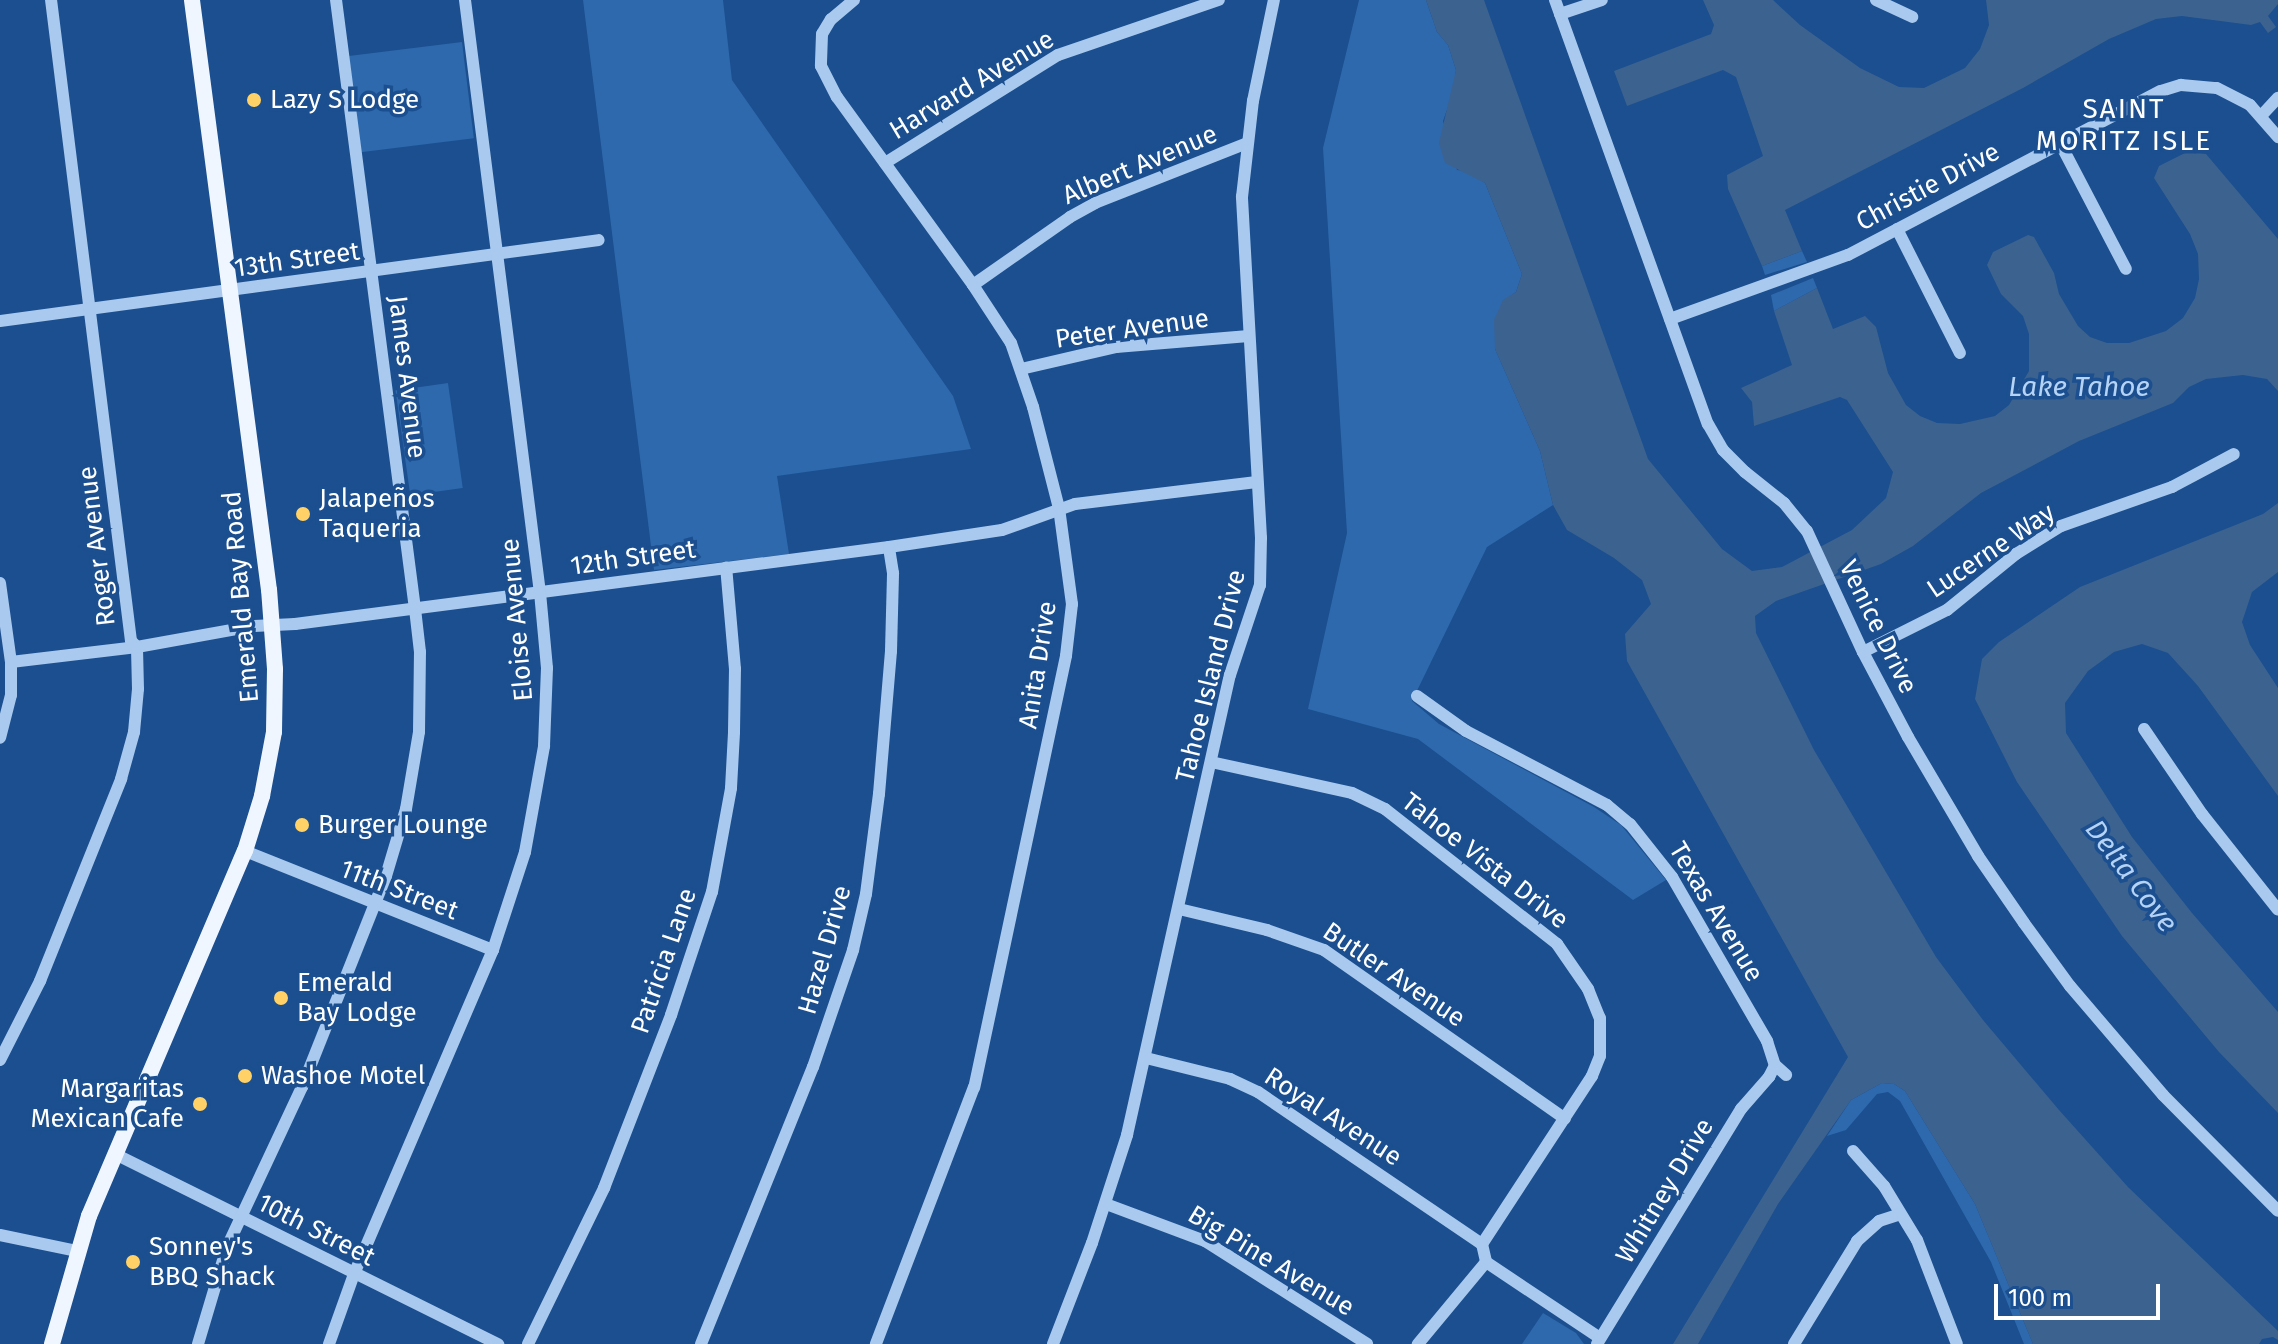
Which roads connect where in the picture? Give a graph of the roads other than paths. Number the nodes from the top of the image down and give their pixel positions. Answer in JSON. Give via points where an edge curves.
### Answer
{"nodes":[{"id":1,"x":51,"y":0,"type":"edge"},
{"id":2,"x":192,"y":0,"type":"edge"},
{"id":3,"x":336,"y":0,"type":"edge"},
{"id":4,"x":465,"y":0,"type":"edge"},
{"id":5,"x":854,"y":0,"type":"edge"},
{"id":6,"x":1219,"y":0,"type":"edge"},
{"id":7,"x":1274,"y":0,"type":"edge"},
{"id":8,"x":1555,"y":0,"type":"edge"},
{"id":9,"x":1602,"y":0,"type":"edge"},
{"id":10,"x":1876,"y":0,"type":"edge"},
{"id":11,"x":1560,"y":14,"type":"junction"},
{"id":12,"x":1912,"y":17,"type":"dead end"},
{"id":13,"x":2278,"y":98,"type":"edge"},
{"id":14,"x":2261,"y":116,"type":"junction"},
{"id":15,"x":2278,"y":137,"type":"edge"},
{"id":16,"x":1247,"y":143,"type":"junction"},
{"id":17,"x":2060,"y":143,"type":"junction"},
{"id":18,"x":885,"y":163,"type":"junction"},
{"id":19,"x":1897,"y":229,"type":"junction"},
{"id":20,"x":599,"y":240,"type":"dead end"},
{"id":21,"x":496,"y":256,"type":"junction"},
{"id":22,"x":2126,"y":269,"type":"dead end"},
{"id":23,"x":371,"y":272,"type":"junction"},
{"id":24,"x":973,"y":285,"type":"junction"},
{"id":25,"x":230,"y":291,"type":"junction"},
{"id":26,"x":91,"y":309,"type":"junction"},
{"id":27,"x":1670,"y":319,"type":"junction"},
{"id":28,"x":0,"y":321,"type":"edge"},
{"id":29,"x":1249,"y":336,"type":"junction"},
{"id":30,"x":1960,"y":353,"type":"dead end"},
{"id":31,"x":1021,"y":369,"type":"junction"},
{"id":32,"x":2234,"y":454,"type":"dead end"},
{"id":33,"x":1257,"y":482,"type":"junction"},
{"id":34,"x":1059,"y":508,"type":"junction"},
{"id":35,"x":889,"y":547,"type":"junction"},
{"id":36,"x":726,"y":567,"type":"junction"},
{"id":37,"x":0,"y":583,"type":"edge"},
{"id":38,"x":540,"y":593,"type":"junction"},
{"id":39,"x":415,"y":609,"type":"junction"},
{"id":40,"x":273,"y":627,"type":"junction"},
{"id":41,"x":137,"y":647,"type":"junction"},
{"id":42,"x":1863,"y":652,"type":"junction"},
{"id":43,"x":11,"y":662,"type":"junction"},
{"id":44,"x":1417,"y":696,"type":"dead end"},
{"id":45,"x":2144,"y":729,"type":"dead end"},
{"id":46,"x":0,"y":738,"type":"edge"},
{"id":47,"x":1211,"y":762,"type":"junction"},
{"id":48,"x":245,"y":851,"type":"junction"},
{"id":49,"x":375,"y":905,"type":"junction"},
{"id":50,"x":1179,"y":909,"type":"junction"},
{"id":51,"x":2278,"y":910,"type":"edge"},
{"id":52,"x":493,"y":950,"type":"junction"},
{"id":53,"x":1146,"y":1058,"type":"junction"},
{"id":54,"x":0,"y":1060,"type":"edge"},
{"id":55,"x":1775,"y":1065,"type":"junction"},
{"id":56,"x":1786,"y":1075,"type":"dead end"},
{"id":57,"x":1565,"y":1119,"type":"junction"},
{"id":58,"x":1853,"y":1151,"type":"dead end"},
{"id":59,"x":115,"y":1154,"type":"junction"},
{"id":60,"x":1106,"y":1204,"type":"junction"},
{"id":61,"x":2278,"y":1211,"type":"edge"},
{"id":62,"x":1900,"y":1214,"type":"junction"},
{"id":63,"x":242,"y":1218,"type":"junction"},
{"id":64,"x":0,"y":1235,"type":"edge"},
{"id":65,"x":1482,"y":1244,"type":"junction"},
{"id":66,"x":77,"y":1251,"type":"junction"},
{"id":67,"x":1486,"y":1262,"type":"junction"},
{"id":68,"x":354,"y":1274,"type":"junction"},
{"id":69,"x":706,"y":1329,"type":"junction"},
{"id":70,"x":1599,"y":1341,"type":"edge"},
{"id":71,"x":52,"y":1344,"type":"edge"},
{"id":72,"x":198,"y":1344,"type":"edge"},
{"id":73,"x":329,"y":1344,"type":"edge"},
{"id":74,"x":498,"y":1344,"type":"edge"},
{"id":75,"x":528,"y":1344,"type":"edge"},
{"id":76,"x":701,"y":1344,"type":"edge"},
{"id":77,"x":710,"y":1344,"type":"edge"},
{"id":78,"x":876,"y":1344,"type":"edge"},
{"id":79,"x":1053,"y":1344,"type":"edge"},
{"id":80,"x":1367,"y":1344,"type":"edge"},
{"id":81,"x":1418,"y":1344,"type":"edge"},
{"id":82,"x":1794,"y":1344,"type":"edge"},
{"id":83,"x":1957,"y":1344,"type":"edge"}],
"edges":[{"from":1,"to":26,"type":"street","name":"Roger Avenue"},
{"from":2,"to":25,"type":"main road","name":"Emerald Bay Road"},
{"from":3,"to":23,"type":"street","name":"James Avenue"},
{"from":4,"to":21,"type":"street","name":"Eloise Avenue"},
{"from":5,"to":18,"type":"street","name":"Anita Drive","via":[[822,34],[821,66]]},
{"from":6,"to":18,"type":"street","name":"Harvard Avenue","via":[[1058,55]]},
{"from":7,"to":16,"type":"street","name":"Tahoe Island Drive"},
{"from":8,"to":11,"type":"street","name":"Venice Drive"},
{"from":9,"to":11,"type":"street"},
{"from":10,"to":12,"type":"street"},
{"from":11,"to":27,"type":"street","name":"Venice Drive"},
{"from":13,"to":14,"type":"street"},
{"from":14,"to":15,"type":"street","name":"Christie Drive"},
{"from":14,"to":17,"type":"street","name":"Christie Drive","via":[[2226,91],[2181,85],[2142,99]]},
{"from":16,"to":24,"type":"street","name":"Albert Avenue","via":[[1095,203]]},
{"from":16,"to":29,"type":"street","name":"Tahoe Island Drive","via":[[1242,197]]},
{"from":17,"to":19,"type":"street","name":"Christie Drive"},
{"from":17,"to":22,"type":"street"},
{"from":18,"to":24,"type":"street","name":"Anita Drive"},
{"from":19,"to":27,"type":"street","name":"Christie Drive","via":[[1819,267]]},
{"from":19,"to":30,"type":"street"},
{"from":20,"to":21,"type":"street","name":"13th Street"},
{"from":21,"to":23,"type":"street","name":"13th Street"},
{"from":21,"to":38,"type":"street","name":"Eloise Avenue"},
{"from":23,"to":25,"type":"street","name":"13th Street"},
{"from":23,"to":39,"type":"street","name":"James Avenue"},
{"from":24,"to":31,"type":"street","name":"Anita Drive","via":[[1011,343]]},
{"from":25,"to":26,"type":"street","name":"13th Street"},
{"from":25,"to":40,"type":"main road","name":"Emerald Bay Road"},
{"from":26,"to":28,"type":"street","name":"13th Street"},
{"from":26,"to":41,"type":"street","name":"Roger Avenue","via":[[131,641]]},
{"from":27,"to":42,"type":"street","name":"Venice Drive","via":[[1708,424],[1723,450],[1784,503],[1813,544]]},
{"from":29,"to":31,"type":"street","name":"Peter Avenue","via":[[1116,347]]},
{"from":29,"to":33,"type":"street","name":"Tahoe Island Drive"},
{"from":31,"to":34,"type":"street","name":"Anita Drive"},
{"from":32,"to":42,"type":"street","name":"Lucerne Way","via":[[2172,487],[2061,526],[2016,554],[1947,610]]},
{"from":33,"to":34,"type":"street","name":"12th Street"},
{"from":33,"to":47,"type":"street","name":"Tahoe Island Drive","via":[[1260,585],[1230,675]]},
{"from":34,"to":35,"type":"street","name":"12th Street","via":[[1002,530]]},
{"from":34,"to":78,"type":"street","name":"Anita Drive","via":[[1071,579],[1070,628],[990,1024],[963,1122]]},
{"from":35,"to":36,"type":"street","name":"12th Street"},
{"from":35,"to":69,"type":"street","name":"Hazel Drive","via":[[891,651],[879,794],[853,950],[813,1067]]},
{"from":36,"to":38,"type":"street","name":"12th Street"},
{"from":36,"to":75,"type":"street","name":"Patricia Lane","via":[[735,669],[734,732],[731,788],[712,892],[604,1188]]},
{"from":37,"to":43,"type":"street"},
{"from":38,"to":39,"type":"street","name":"12th Street"},
{"from":38,"to":52,"type":"street","name":"Eloise Avenue","via":[[547,668],[544,746],[525,852]]},
{"from":39,"to":40,"type":"street","name":"12th Street"},
{"from":39,"to":49,"type":"street","name":"James Avenue","via":[[419,732],[404,820]]},
{"from":40,"to":41,"type":"street","name":"12th Street"},
{"from":40,"to":48,"type":"main road","name":"Emerald Bay Road","via":[[274,732]]},
{"from":41,"to":43,"type":"street","name":"12th Street"},
{"from":41,"to":54,"type":"street","name":"Roger Avenue","via":[[134,732],[121,779],[40,981]]},
{"from":42,"to":61,"type":"street","name":"Venice Drive","via":[[1978,856],[2070,986],[2163,1095]]},
{"from":43,"to":46,"type":"street","via":[[11,695]]},
{"from":44,"to":55,"type":"street","name":"Texas Avenue","via":[[1466,731],[1607,805],[1630,824],[1672,877],[1767,1041]]},
{"from":45,"to":51,"type":"street"},
{"from":47,"to":50,"type":"street","name":"Tahoe Island Drive"},
{"from":47,"to":57,"type":"street","name":"Tahoe Vista Drive","via":[[1371,801],[1557,944],[1588,989],[1603,1037],[1592,1076]]},
{"from":48,"to":49,"type":"street","name":"11th Street"},
{"from":48,"to":59,"type":"main road","name":"Emerald Bay Road"},
{"from":49,"to":52,"type":"street","name":"11th Street"},
{"from":49,"to":63,"type":"street","name":"James Avenue"},
{"from":50,"to":53,"type":"street","name":"Tahoe Island Drive"},
{"from":50,"to":57,"type":"street","name":"Butler Avenue","via":[[1324,950]]},
{"from":52,"to":68,"type":"street","name":"Eloise Avenue"},
{"from":53,"to":60,"type":"street","name":"Tahoe Island Drive"},
{"from":53,"to":65,"type":"street","name":"Royal Avenue","via":[[1230,1079],[1258,1092]]},
{"from":55,"to":56,"type":"street","name":"Texas Avenue"},
{"from":55,"to":70,"type":"street","name":"Whitney Drive","via":[[1741,1109]]},
{"from":57,"to":65,"type":"street","name":"Tahoe Vista Drive"},
{"from":58,"to":62,"type":"street"},
{"from":59,"to":63,"type":"street","name":"10th Street"},
{"from":59,"to":66,"type":"main road","name":"Emerald Bay Road"},
{"from":60,"to":79,"type":"street","name":"Tahoe Island Drive"},
{"from":60,"to":80,"type":"street","name":"Big Pine Avenue","via":[[1205,1241]]},
{"from":62,"to":82,"type":"street","via":[[1879,1221],[1857,1241]]},
{"from":62,"to":83,"type":"street","via":[[1917,1240]]},
{"from":63,"to":68,"type":"street","name":"10th Street"},
{"from":63,"to":72,"type":"street","name":"James Avenue","via":[[217,1272]]},
{"from":64,"to":66,"type":"street"},
{"from":65,"to":67,"type":"street"},
{"from":66,"to":71,"type":"main road","name":"Emerald Bay Road"},
{"from":67,"to":70,"type":"street"},
{"from":67,"to":81,"type":"street"},
{"from":68,"to":73,"type":"street","name":"Eloise Avenue"},
{"from":68,"to":74,"type":"street","name":"10th Street"},
{"from":69,"to":76,"type":"street","name":"Hazel Drive"},
{"from":69,"to":77,"type":"street"}]}
